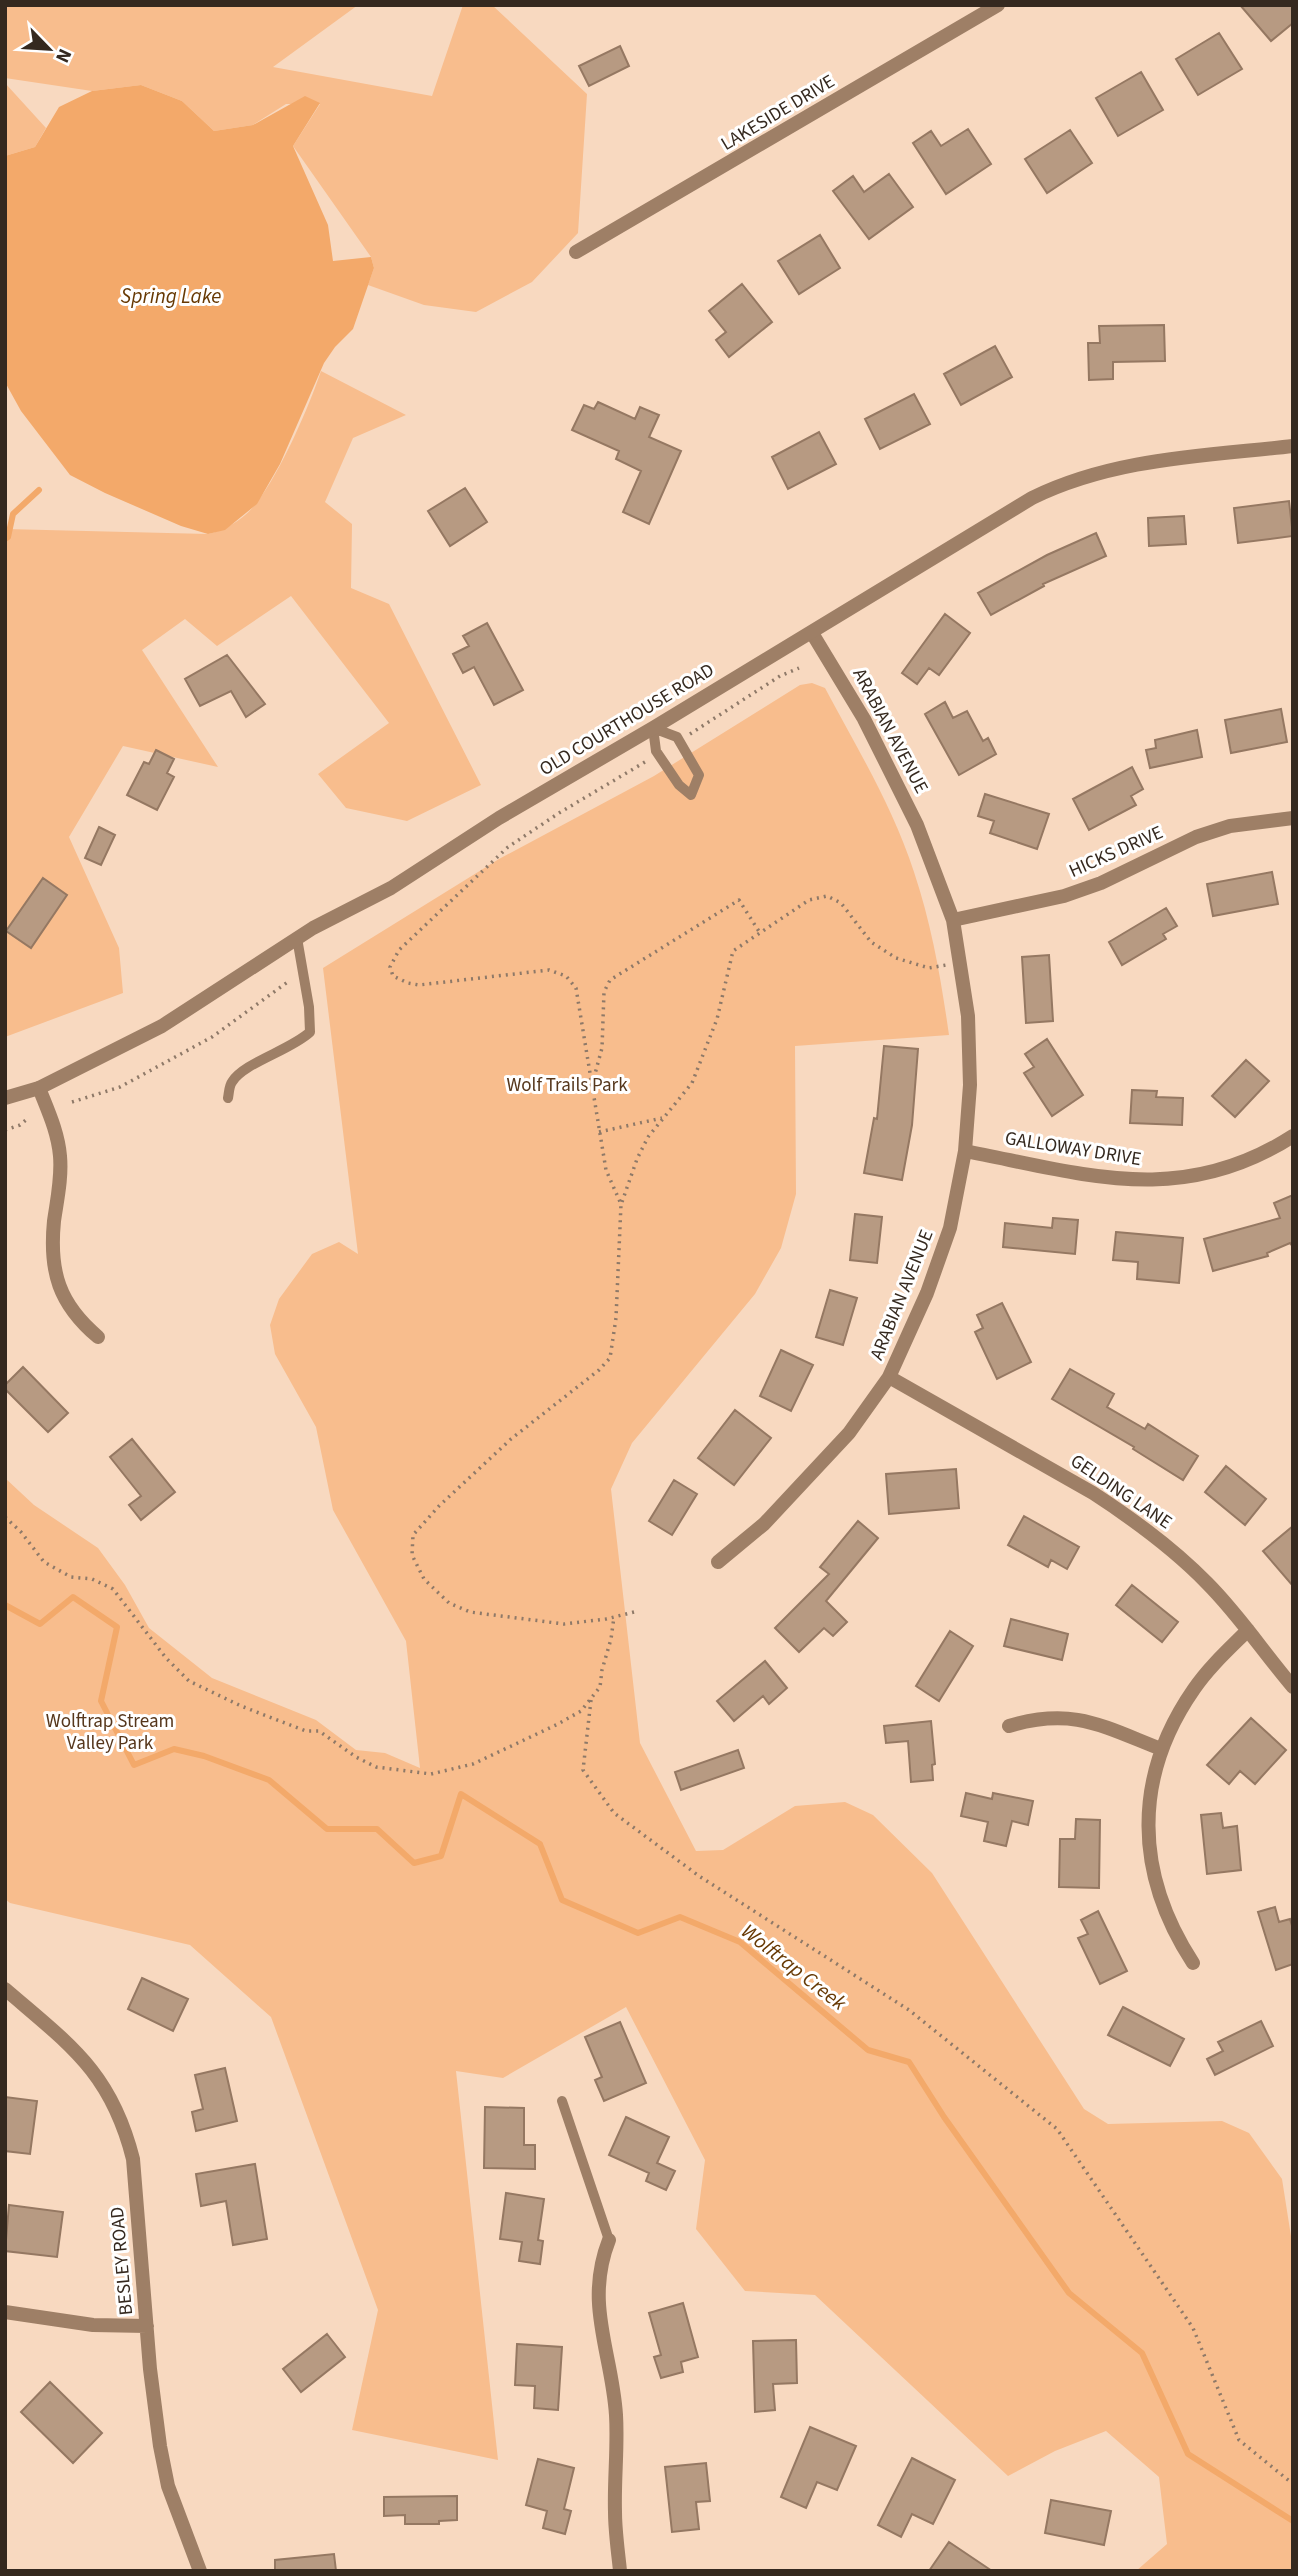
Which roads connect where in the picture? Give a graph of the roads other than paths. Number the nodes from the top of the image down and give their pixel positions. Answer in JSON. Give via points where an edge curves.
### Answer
{"nodes":[{"id":1,"x":999,"y":5,"type":"edge"},
{"id":2,"x":576,"y":252,"type":"dead end"},
{"id":3,"x":1293,"y":446,"type":"edge"},
{"id":4,"x":811,"y":633,"type":"junction"},
{"id":5,"x":653,"y":728,"type":"junction"},
{"id":6,"x":1293,"y":818,"type":"edge"},
{"id":7,"x":953,"y":920,"type":"junction"},
{"id":8,"x":297,"y":938,"type":"junction"},
{"id":9,"x":39,"y":1088,"type":"junction"},
{"id":10,"x":5,"y":1098,"type":"edge"},
{"id":11,"x":228,"y":1098,"type":"dead end"},
{"id":12,"x":1293,"y":1136,"type":"edge"},
{"id":13,"x":965,"y":1152,"type":"junction"},
{"id":14,"x":98,"y":1337,"type":"dead end"},
{"id":15,"x":889,"y":1377,"type":"junction"},
{"id":16,"x":718,"y":1562,"type":"dead end"},
{"id":17,"x":1248,"y":1630,"type":"junction"},
{"id":18,"x":1293,"y":1687,"type":"edge"},
{"id":19,"x":1009,"y":1726,"type":"dead end"},
{"id":20,"x":1161,"y":1749,"type":"junction"},
{"id":21,"x":1193,"y":1964,"type":"dead end"},
{"id":22,"x":5,"y":1989,"type":"edge"},
{"id":23,"x":562,"y":2101,"type":"dead end"},
{"id":24,"x":609,"y":2241,"type":"joint"},
{"id":25,"x":5,"y":2312,"type":"edge"},
{"id":26,"x":147,"y":2326,"type":"junction"},
{"id":27,"x":200,"y":2571,"type":"edge"},
{"id":28,"x":620,"y":2571,"type":"edge"}],
"edges":[{"from":1,"to":2,"type":"street","name":"LAKESIDE DRIVE"},
{"from":3,"to":4,"type":"street","name":"OLD COURTHOUSE ROAD","via":[[1123,466],[1052,488]]},
{"from":4,"to":5,"type":"street","name":"OLD COURTHOUSE ROAD"},
{"from":4,"to":7,"type":"street","name":"ARABIAN AVENUE","via":[[864,719],[917,825]]},
{"from":5,"to":5,"type":"lane","via":[[658,754],[679,785],[691,794],[699,775],[680,741]]},
{"from":5,"to":8,"type":"street","name":"OLD COURTHOUSE ROAD","via":[[391,888]]},
{"from":6,"to":7,"type":"street","name":"HICKS DRIVE","via":[[1230,826],[1065,896]]},
{"from":7,"to":13,"type":"street","name":"ARABIAN AVENUE","via":[[968,1016],[970,1085]]},
{"from":8,"to":9,"type":"street","name":"OLD COURTHOUSE ROAD","via":[[162,1027]]},
{"from":8,"to":11,"type":"lane","via":[[310,1032],[242,1071],[231,1083]]},
{"from":9,"to":10,"type":"street","name":"OLD COURTHOUSE ROAD"},
{"from":9,"to":14,"type":"street","via":[[60,1156],[54,1224],[58,1286],[68,1307]]},
{"from":12,"to":13,"type":"street","name":"GALLOWAY DRIVE","via":[[1247,1161],[1182,1179],[1108,1178]]},
{"from":13,"to":15,"type":"street","name":"ARABIAN AVENUE","via":[[950,1228]]},
{"from":15,"to":16,"type":"street","name":"ARABIAN AVENUE","via":[[849,1433],[764,1524]]},
{"from":15,"to":17,"type":"street","name":"GELDING LANE","via":[[1122,1512],[1208,1583]]},
{"from":17,"to":18,"type":"street","name":"GELDING LANE"},
{"from":17,"to":20,"type":"street","via":[[1195,1688]]},
{"from":19,"to":20,"type":"street","via":[[1032,1719],[1080,1719]]},
{"from":20,"to":21,"type":"street","via":[[1148,1810],[1152,1872],[1162,1905]]},
{"from":22,"to":26,"type":"street","name":"BESLEY ROAD","via":[[74,2049],[114,2101],[133,2160]]},
{"from":23,"to":24,"type":"lane"},
{"from":24,"to":28,"type":"street","via":[[600,2262],[597,2302],[616,2412],[614,2510]]},
{"from":25,"to":26,"type":"street","via":[[93,2325]]},
{"from":26,"to":27,"type":"street","name":"BESLEY ROAD","via":[[168,2486]]}]}
